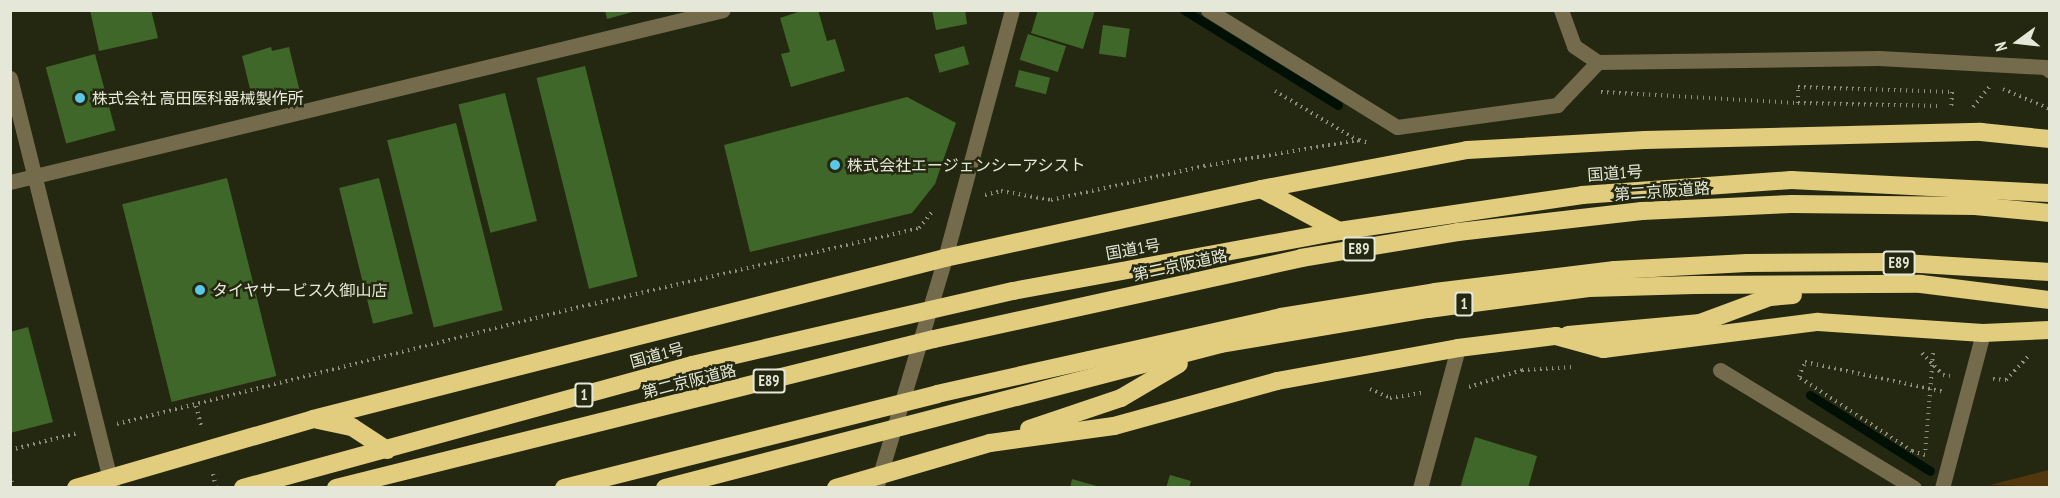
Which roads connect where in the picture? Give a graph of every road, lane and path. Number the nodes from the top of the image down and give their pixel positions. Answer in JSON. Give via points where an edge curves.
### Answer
{"nodes":[{"id":1,"x":723,"y":10,"type":"edge"},
{"id":2,"x":1012,"y":10,"type":"edge"},
{"id":3,"x":1208,"y":10,"type":"edge"},
{"id":4,"x":1561,"y":10,"type":"edge"},
{"id":5,"x":1598,"y":62,"type":"junction"},
{"id":6,"x":2049,"y":71,"type":"edge"},
{"id":7,"x":10,"y":78,"type":"edge"},
{"id":8,"x":1991,"y":84,"type":"dead end"},
{"id":9,"x":1798,"y":87,"type":"dead end"},
{"id":10,"x":1275,"y":91,"type":"dead end"},
{"id":11,"x":1798,"y":104,"type":"junction"},
{"id":12,"x":2049,"y":139,"type":"edge"},
{"id":13,"x":1366,"y":169,"type":"junction"},
{"id":14,"x":35,"y":176,"type":"junction"},
{"id":15,"x":10,"y":182,"type":"edge"},
{"id":16,"x":1261,"y":189,"type":"junction"},
{"id":17,"x":2049,"y":193,"type":"edge"},
{"id":18,"x":2049,"y":213,"type":"edge"},
{"id":19,"x":1339,"y":231,"type":"junction"},
{"id":20,"x":945,"y":258,"type":"junction"},
{"id":21,"x":2049,"y":272,"type":"edge"},
{"id":22,"x":1921,"y":284,"type":"junction"},
{"id":23,"x":2049,"y":300,"type":"edge"},
{"id":24,"x":927,"y":312,"type":"junction"},
{"id":25,"x":2049,"y":330,"type":"edge"},
{"id":26,"x":1983,"y":333,"type":"junction"},
{"id":27,"x":1556,"y":336,"type":"junction"},
{"id":28,"x":1221,"y":344,"type":"junction"},
{"id":29,"x":1917,"y":347,"type":"dead end"},
{"id":30,"x":1458,"y":348,"type":"junction"},
{"id":31,"x":2040,"y":351,"type":"dead end"},
{"id":32,"x":1581,"y":366,"type":"dead end"},
{"id":33,"x":1720,"y":370,"type":"dead end"},
{"id":34,"x":1971,"y":378,"type":"junction"},
{"id":35,"x":1365,"y":387,"type":"dead end"},
{"id":36,"x":1447,"y":389,"type":"junction"},
{"id":37,"x":1947,"y":393,"type":"dead end"},
{"id":38,"x":313,"y":418,"type":"junction"},
{"id":39,"x":891,"y":432,"type":"junction"},
{"id":40,"x":68,"y":436,"type":"dead end"},
{"id":41,"x":990,"y":443,"type":"junction"},
{"id":42,"x":10,"y":450,"type":"edge"},
{"id":43,"x":387,"y":450,"type":"junction"},
{"id":44,"x":1925,"y":455,"type":"dead end"},
{"id":45,"x":10,"y":475,"type":"edge"},
{"id":46,"x":111,"y":483,"type":"edge"},
{"id":47,"x":877,"y":483,"type":"edge"},
{"id":48,"x":13,"y":488,"type":"edge"},
{"id":49,"x":76,"y":488,"type":"edge"},
{"id":50,"x":243,"y":488,"type":"edge"},
{"id":51,"x":336,"y":488,"type":"edge"},
{"id":52,"x":564,"y":488,"type":"edge"},
{"id":53,"x":665,"y":488,"type":"edge"},
{"id":54,"x":836,"y":488,"type":"edge"},
{"id":55,"x":1420,"y":488,"type":"edge"},
{"id":56,"x":1914,"y":488,"type":"edge"},
{"id":57,"x":1942,"y":488,"type":"edge"}],
"edges":[{"from":1,"to":14,"type":"street"},
{"from":2,"to":20,"type":"street"},
{"from":3,"to":5,"type":"street","via":[[1397,127],[1557,105]]},
{"from":4,"to":5,"type":"street","via":[[1574,46]]},
{"from":5,"to":6,"type":"street","via":[[1879,58],[2045,67]]},
{"from":5,"to":11,"type":"path","via":[[1600,92]]},
{"from":7,"to":14,"type":"street"},
{"from":8,"to":11,"type":"path","via":[[1976,107]]},
{"from":9,"to":11,"type":"path"},
{"from":10,"to":13,"type":"path","via":[[1359,140]]},
{"from":12,"to":13,"type":"highway","via":[[1982,132],[1645,140],[1467,150]]},
{"from":13,"to":16,"type":"highway"},
{"from":14,"to":15,"type":"street"},
{"from":14,"to":46,"type":"street"},
{"from":16,"to":19,"type":"highway"},
{"from":16,"to":20,"type":"highway"},
{"from":17,"to":19,"type":"highway","name":"国道1号","number":"1","via":[[1791,180],[1581,195]]},
{"from":18,"to":51,"type":"highway","name":"第二京阪道路","number":"E89","via":[[1975,206],[1792,204],[1642,211],[1447,234],[1301,258],[934,339]]},
{"from":19,"to":24,"type":"highway","name":"国道1号","number":"1","via":[[1013,291]]},
{"from":20,"to":24,"type":"street"},
{"from":20,"to":38,"type":"highway"},
{"from":21,"to":52,"type":"highway","number":"E89","via":[[1887,262],[1748,263],[1615,270],[1435,292],[1281,317],[937,393]]},
{"from":22,"to":23,"type":"highway","number":"1"},
{"from":22,"to":27,"type":"highway","via":[[1770,297],[1700,324]]},
{"from":22,"to":28,"type":"highway","number":"1","via":[[1589,288],[1428,309]]},
{"from":24,"to":39,"type":"street"},
{"from":24,"to":43,"type":"highway","name":"国道1号","number":"1","via":[[692,365]]},
{"from":25,"to":26,"type":"highway"},
{"from":26,"to":27,"type":"highway","via":[[1818,322],[1603,349]]},
{"from":26,"to":34,"type":"street"},
{"from":27,"to":30,"type":"highway"},
{"from":28,"to":39,"type":"highway","number":"1"},
{"from":28,"to":41,"type":"highway","via":[[1153,376],[1121,398]]},
{"from":29,"to":34,"type":"path","via":[[1943,375]]},
{"from":30,"to":36,"type":"street"},
{"from":30,"to":41,"type":"highway","via":[[1277,381],[1114,426]]},
{"from":31,"to":34,"type":"path","via":[[2030,354],[2006,380]]},
{"from":32,"to":36,"type":"path","via":[[1522,370],[1483,386]]},
{"from":33,"to":56,"type":"street"},
{"from":34,"to":57,"type":"street"},
{"from":35,"to":36,"type":"path","via":[[1390,398]]},
{"from":36,"to":55,"type":"street"},
{"from":37,"to":44,"type":"path","via":[[1805,362],[1799,377],[1912,451]]},
{"from":38,"to":43,"type":"highway","via":[[352,427]]},
{"from":38,"to":46,"type":"highway"},
{"from":39,"to":47,"type":"street"},
{"from":39,"to":53,"type":"highway","number":"1"},
{"from":40,"to":42,"type":"path"},
{"from":41,"to":47,"type":"highway"},
{"from":43,"to":50,"type":"highway","name":"国道1号","number":"1"},
{"from":45,"to":48,"type":"path"},
{"from":46,"to":49,"type":"highway"},
{"from":47,"to":54,"type":"highway"}]}
